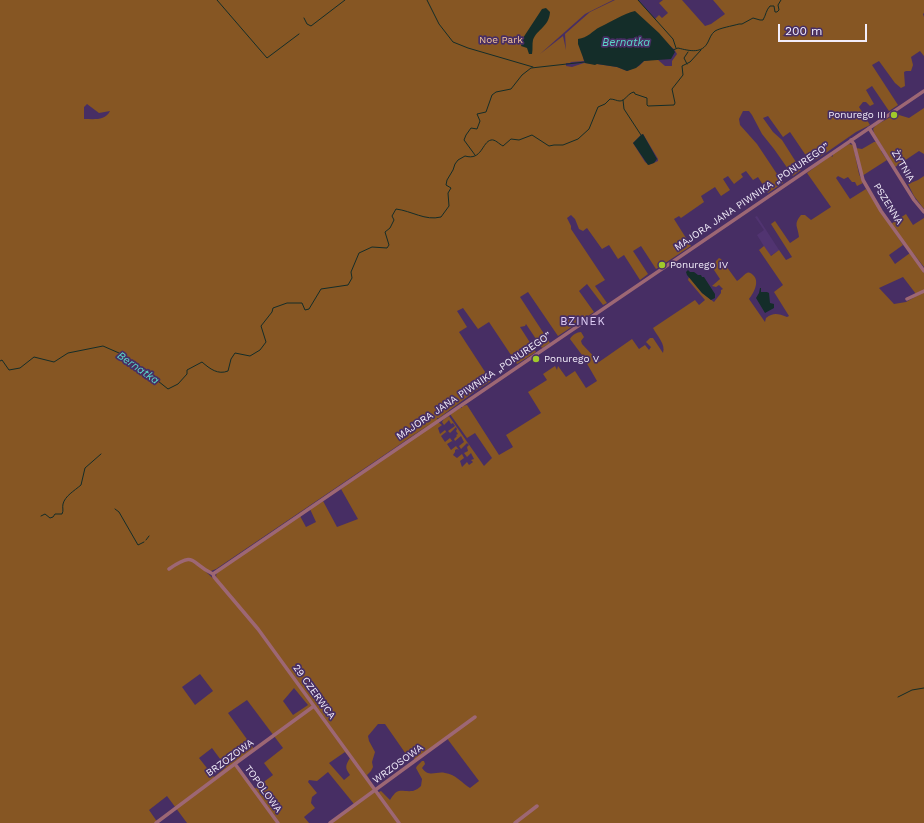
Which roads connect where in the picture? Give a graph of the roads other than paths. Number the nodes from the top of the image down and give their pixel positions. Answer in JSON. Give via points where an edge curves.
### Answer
{"nodes":[{"id":1,"x":924,"y":91,"type":"edge"},
{"id":2,"x":869,"y":128,"type":"junction"},
{"id":3,"x":851,"y":140,"type":"junction"},
{"id":4,"x":924,"y":212,"type":"edge"},
{"id":5,"x":924,"y":271,"type":"edge"},
{"id":6,"x":924,"y":291,"type":"edge"},
{"id":7,"x":907,"y":298,"type":"dead end"},
{"id":8,"x":169,"y":570,"type":"dead end"},
{"id":9,"x":213,"y":574,"type":"junction"},
{"id":10,"x":314,"y":706,"type":"junction"},
{"id":11,"x":475,"y":717,"type":"dead end"},
{"id":12,"x":235,"y":764,"type":"junction"},
{"id":13,"x":375,"y":790,"type":"junction"},
{"id":14,"x":537,"y":806,"type":"dead end"},
{"id":15,"x":156,"y":823,"type":"edge"},
{"id":16,"x":278,"y":823,"type":"edge"},
{"id":17,"x":330,"y":823,"type":"edge"},
{"id":18,"x":399,"y":823,"type":"edge"},
{"id":19,"x":514,"y":823,"type":"edge"}],
"edges":[{"from":1,"to":2,"type":"street","name":"MAJORA JANA PIWNIKA „PONUREGO”"},
{"from":2,"to":3,"type":"street","name":"MAJORA JANA PIWNIKA „PONUREGO”"},
{"from":2,"to":4,"type":"street","name":"ŻYTNIA"},
{"from":3,"to":5,"type":"street","name":"PSZENNA","via":[[863,180]]},
{"from":3,"to":9,"type":"street","name":"MAJORA JANA PIWNIKA „PONUREGO”"},
{"from":6,"to":7,"type":"street"},
{"from":8,"to":9,"type":"street","name":"29 CZERWCA","via":[[189,559]]},
{"from":9,"to":10,"type":"street","name":"29 CZERWCA","via":[[258,629]]},
{"from":10,"to":12,"type":"street","name":"BRZOZOWA"},
{"from":10,"to":13,"type":"street","name":"29 CZERWCA"},
{"from":11,"to":13,"type":"street","name":"WRZOSOWA"},
{"from":12,"to":15,"type":"street","name":"BRZOZOWA"},
{"from":12,"to":16,"type":"street","name":"TOPOLOWA"},
{"from":13,"to":17,"type":"street","name":"WRZOSOWA"},
{"from":13,"to":18,"type":"street","name":"29 CZERWCA"},
{"from":14,"to":19,"type":"street"}]}
